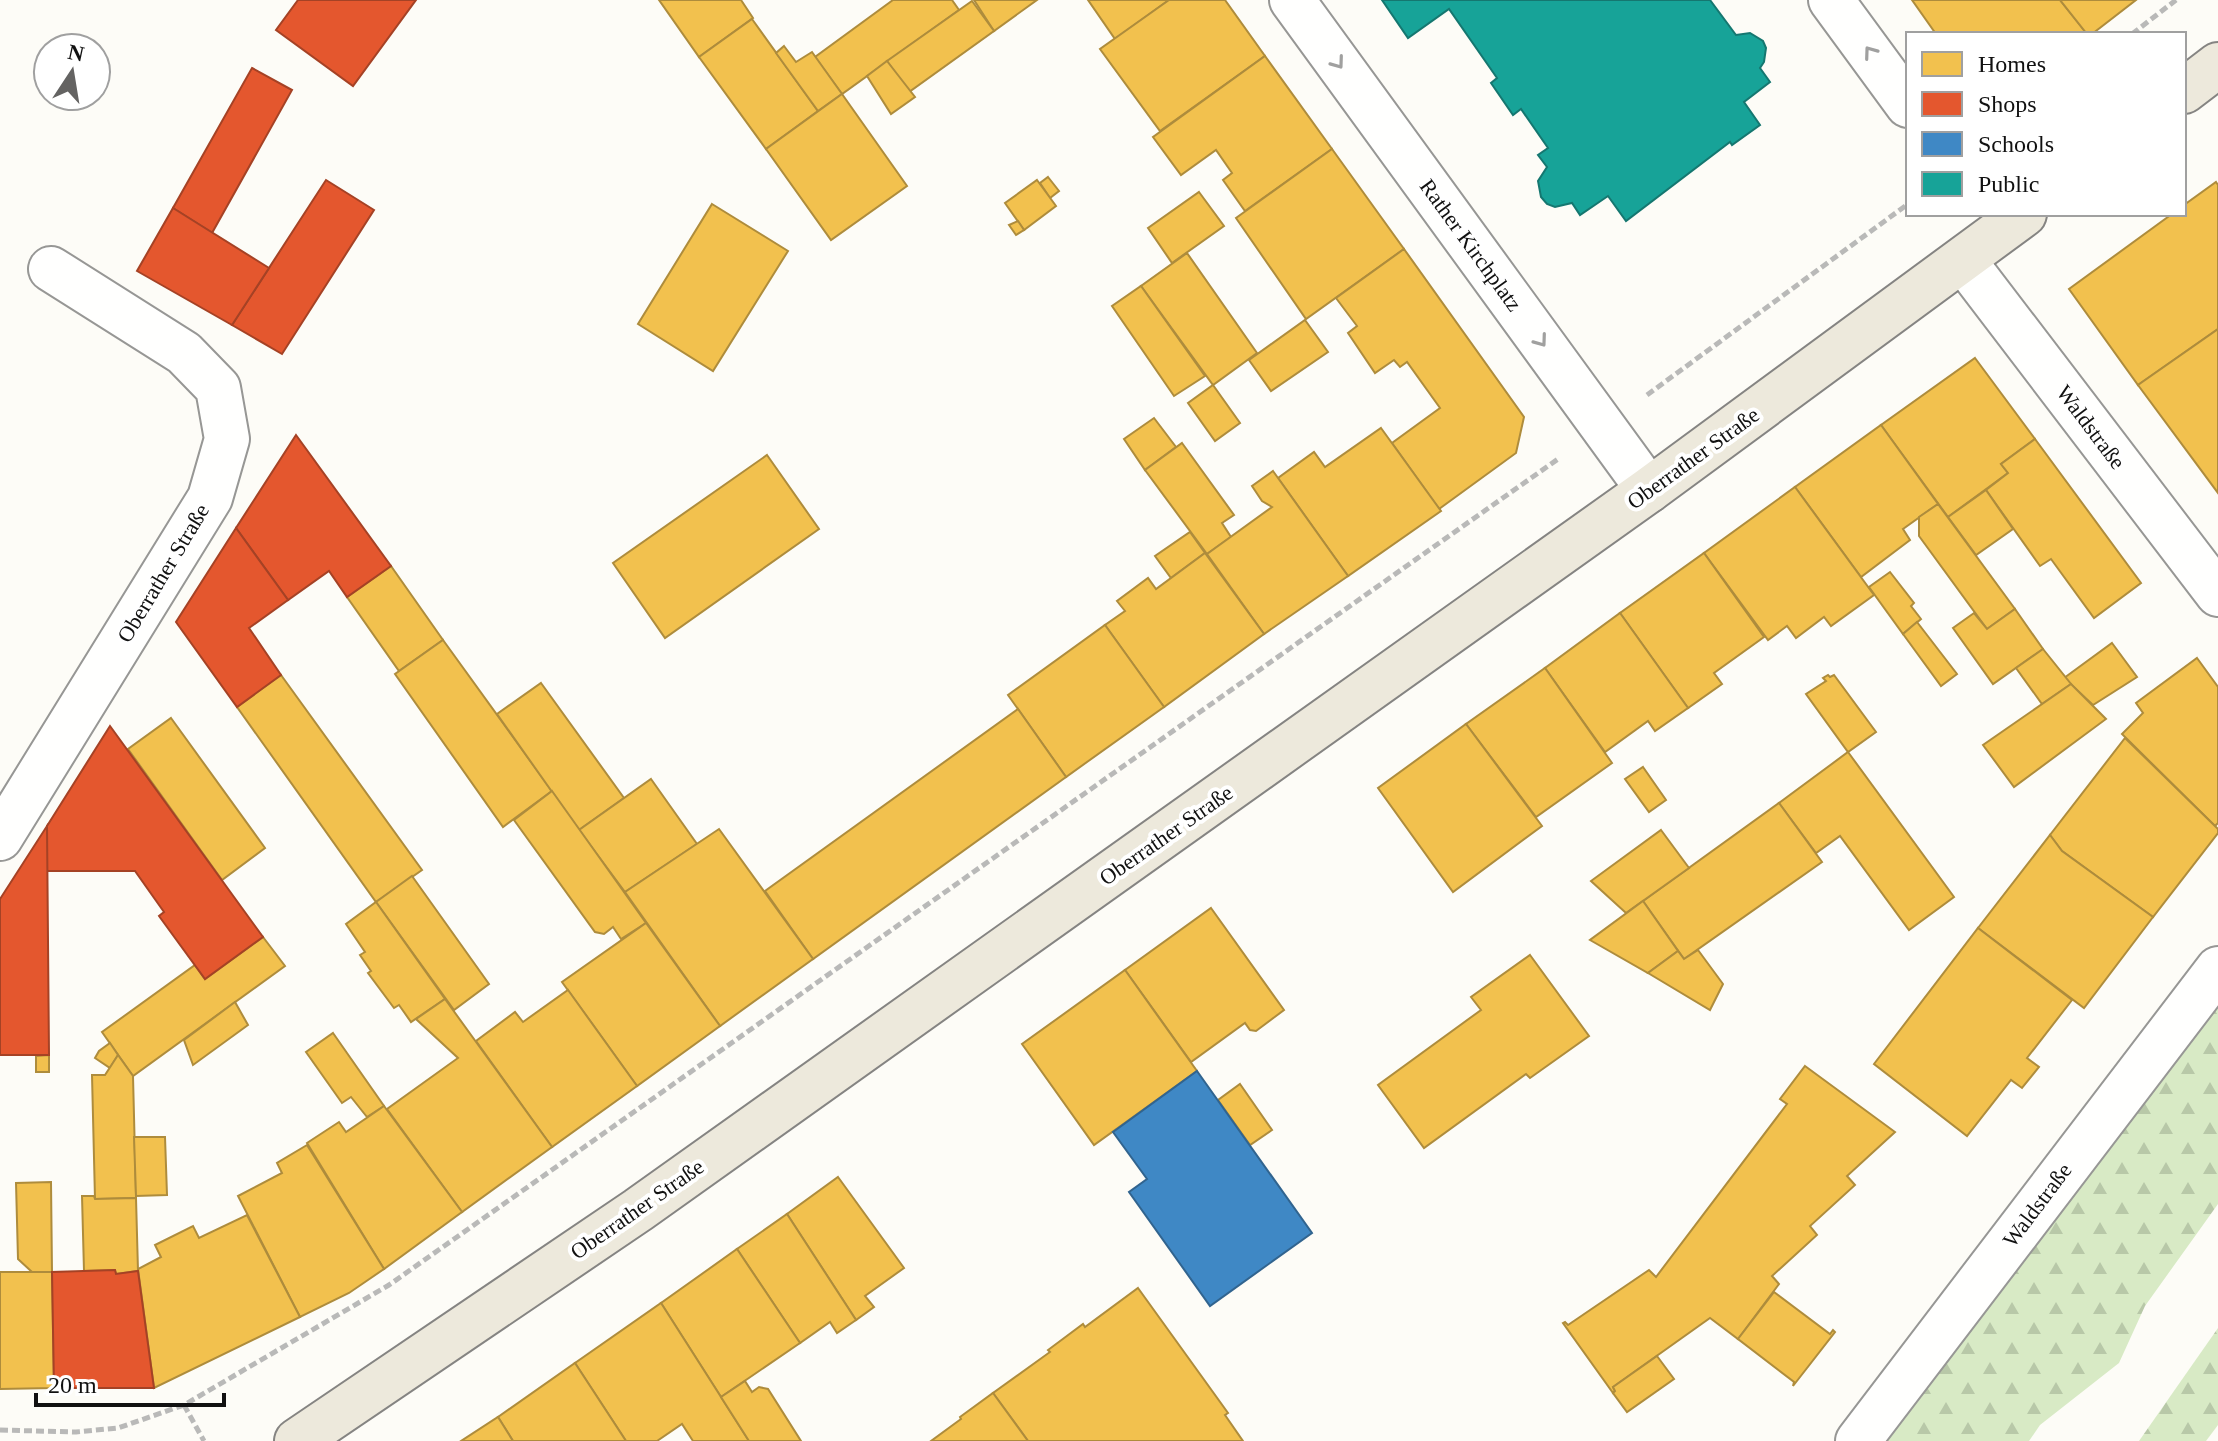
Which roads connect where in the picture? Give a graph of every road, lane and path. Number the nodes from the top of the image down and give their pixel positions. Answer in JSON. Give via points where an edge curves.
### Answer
{"nodes":[{"id":1,"x":1292,"y":0,"type":"edge"},
{"id":2,"x":1831,"y":0,"type":"edge"},
{"id":3,"x":2176,"y":0,"type":"edge"},
{"id":4,"x":2135,"y":32,"type":"edge"},
{"id":5,"x":2218,"y":65,"type":"edge"},
{"id":6,"x":2186,"y":89,"type":"edge"},
{"id":7,"x":1906,"y":102,"type":"edge"},
{"id":8,"x":1906,"y":205,"type":"edge"},
{"id":9,"x":2003,"y":220,"type":"edge"},
{"id":10,"x":1963,"y":260,"type":"junction"},
{"id":11,"x":51,"y":269,"type":"dead end"},
{"id":12,"x":1603,"y":427,"type":"junction"},
{"id":13,"x":1649,"y":490,"type":"junction"},
{"id":14,"x":2218,"y":594,"type":"edge"},
{"id":15,"x":0,"y":838,"type":"edge"},
{"id":16,"x":2218,"y":969,"type":"edge"},
{"id":17,"x":184,"y":1405,"type":"junction"},
{"id":18,"x":0,"y":1430,"type":"edge"},
{"id":19,"x":204,"y":1441,"type":"edge"},
{"id":20,"x":297,"y":1441,"type":"edge"},
{"id":21,"x":1858,"y":1441,"type":"edge"}],
"edges":[{"from":1,"to":12,"type":"street","name":"Rather Kirchplatz","one_way":true},
{"from":7,"to":2,"type":"street","one_way":true},
{"from":3,"to":4,"type":"path"},
{"from":5,"to":6,"type":"main road"},
{"from":8,"to":12,"type":"path"},
{"from":9,"to":10,"type":"main road","name":"Oberrather Straße"},
{"from":10,"to":13,"type":"main road","name":"Oberrather Straße"},
{"from":10,"to":14,"type":"street","name":"Waldstraße"},
{"from":11,"to":15,"type":"street","name":"Oberrather Straße","via":[[184,353],[218,388],[227,439],[210,498]]},
{"from":12,"to":13,"type":"street","name":"Rather Kirchplatz"},
{"from":12,"to":17,"type":"path","via":[[389,1285]]},
{"from":13,"to":20,"type":"main road","name":"Oberrather Straße","via":[[638,1210]]},
{"from":16,"to":21,"type":"street","name":"Waldstraße"},
{"from":17,"to":18,"type":"path","via":[[118,1428]]},
{"from":17,"to":19,"type":"path"}]}
